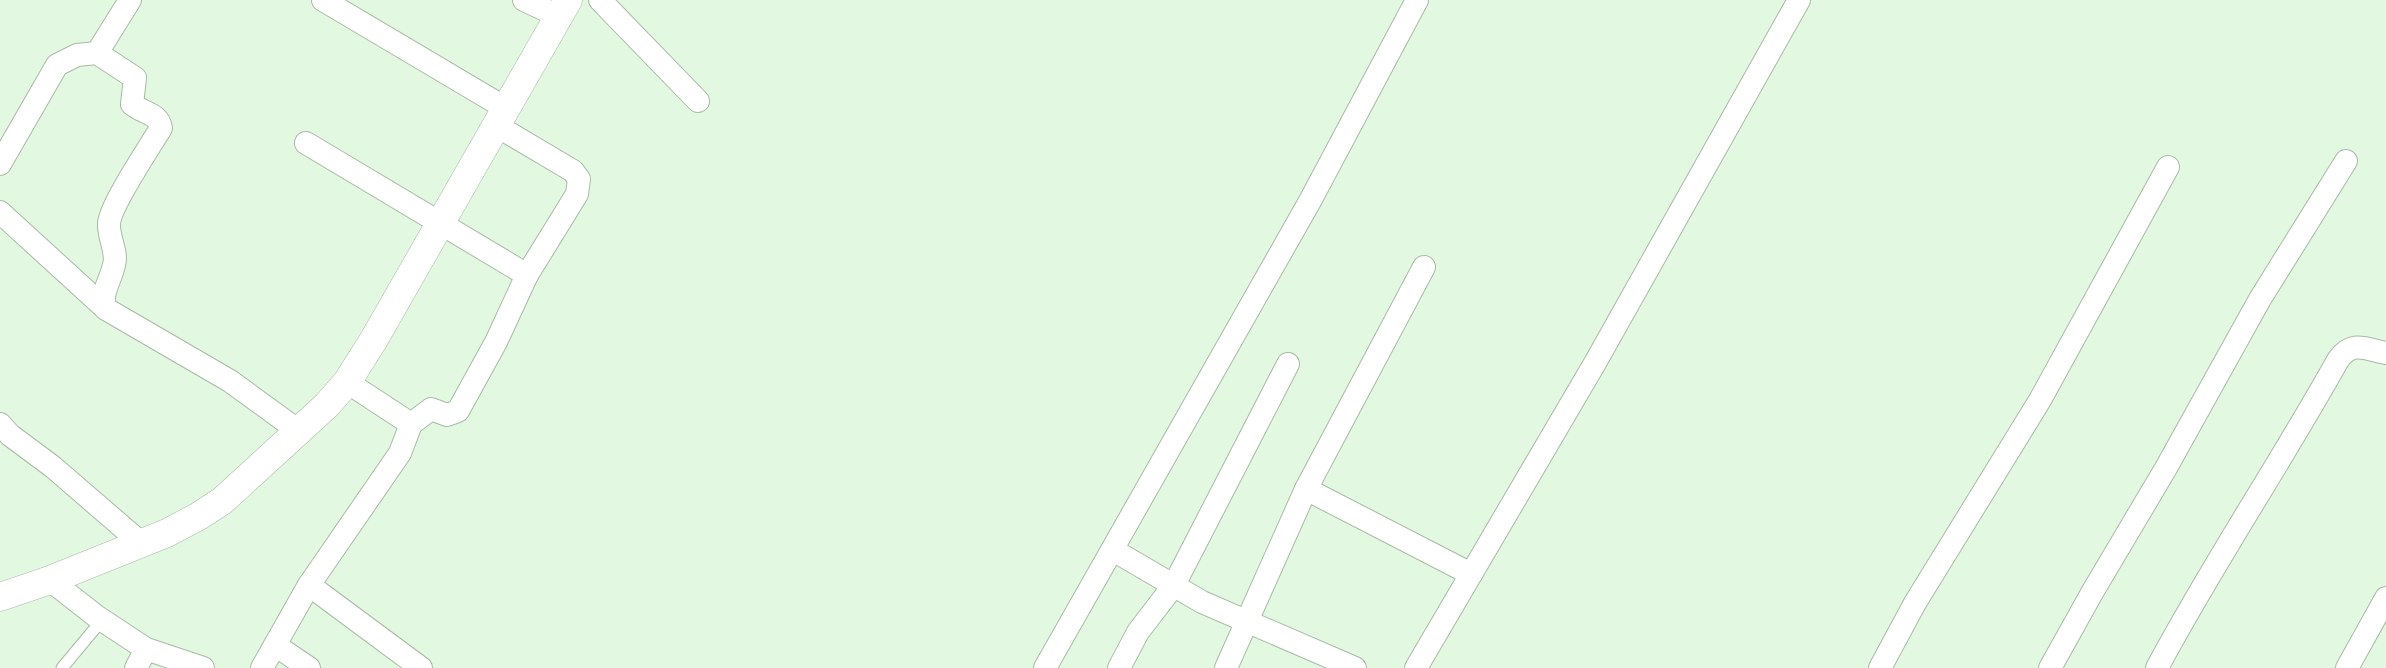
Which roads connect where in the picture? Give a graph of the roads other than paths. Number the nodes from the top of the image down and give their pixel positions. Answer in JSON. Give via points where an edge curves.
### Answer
{"nodes":[{"id":1,"x":130,"y":0,"type":"edge"},
{"id":2,"x":323,"y":0,"type":"edge"},
{"id":3,"x":524,"y":0,"type":"edge"},
{"id":4,"x":600,"y":0,"type":"edge"},
{"id":5,"x":1417,"y":0,"type":"edge"},
{"id":6,"x":1799,"y":0,"type":"edge"},
{"id":7,"x":563,"y":8,"type":"edge"},
{"id":8,"x":97,"y":53,"type":"junction"},
{"id":9,"x":698,"y":101,"type":"dead end"},
{"id":10,"x":502,"y":117,"type":"junction"},
{"id":11,"x":306,"y":143,"type":"dead end"},
{"id":12,"x":2346,"y":161,"type":"dead end"},
{"id":13,"x":0,"y":164,"type":"edge"},
{"id":14,"x":2168,"y":167,"type":"dead end"},
{"id":15,"x":0,"y":212,"type":"edge"},
{"id":16,"x":441,"y":224,"type":"junction"},
{"id":17,"x":1424,"y":267,"type":"dead end"},
{"id":18,"x":527,"y":274,"type":"junction"},
{"id":19,"x":106,"y":310,"type":"junction"},
{"id":20,"x":2386,"y":353,"type":"edge"},
{"id":21,"x":1288,"y":364,"type":"dead end"},
{"id":22,"x":347,"y":382,"type":"junction"},
{"id":23,"x":0,"y":424,"type":"edge"},
{"id":24,"x":411,"y":424,"type":"junction"},
{"id":25,"x":300,"y":432,"type":"junction"},
{"id":26,"x":1306,"y":489,"type":"junction"},
{"id":27,"x":140,"y":543,"type":"junction"},
{"id":28,"x":1113,"y":550,"type":"junction"},
{"id":29,"x":1471,"y":574,"type":"junction"},
{"id":30,"x":50,"y":580,"type":"junction"},
{"id":31,"x":308,"y":585,"type":"junction"},
{"id":32,"x":1174,"y":585,"type":"junction"},
{"id":33,"x":0,"y":597,"type":"edge"},
{"id":34,"x":2386,"y":598,"type":"edge"},
{"id":35,"x":102,"y":620,"type":"junction"},
{"id":36,"x":1247,"y":622,"type":"junction"},
{"id":37,"x":275,"y":645,"type":"junction"},
{"id":38,"x":141,"y":658,"type":"edge"},
{"id":39,"x":62,"y":668,"type":"edge"},
{"id":40,"x":203,"y":668,"type":"edge"},
{"id":41,"x":262,"y":668,"type":"edge"},
{"id":42,"x":309,"y":668,"type":"edge"},
{"id":43,"x":421,"y":668,"type":"edge"},
{"id":44,"x":1046,"y":668,"type":"edge"},
{"id":45,"x":1119,"y":668,"type":"edge"},
{"id":46,"x":1226,"y":668,"type":"edge"},
{"id":47,"x":1355,"y":668,"type":"edge"},
{"id":48,"x":1416,"y":668,"type":"edge"},
{"id":49,"x":1880,"y":668,"type":"edge"},
{"id":50,"x":2050,"y":668,"type":"edge"},
{"id":51,"x":2157,"y":668,"type":"edge"},
{"id":52,"x":2347,"y":668,"type":"edge"}],
"edges":[{"from":1,"to":8,"type":"street"},
{"from":2,"to":10,"type":"street"},
{"from":3,"to":7,"type":"street"},
{"from":4,"to":9,"type":"street"},
{"from":5,"to":28,"type":"street","via":[[1310,201]]},
{"from":6,"to":29,"type":"street","via":[[1595,364]]},
{"from":7,"to":10,"type":"street"},
{"from":8,"to":13,"type":"street","via":[[77,55],[57,64]]},
{"from":8,"to":19,"type":"street","via":[[135,78],[132,104],[156,118],[161,128],[110,217],[115,264],[103,297]]},
{"from":10,"to":16,"type":"street"},
{"from":10,"to":18,"type":"street","via":[[573,171],[578,179],[577,194]]},
{"from":11,"to":16,"type":"street"},
{"from":12,"to":50,"type":"street","via":[[2260,299]]},
{"from":14,"to":49,"type":"street","via":[[2040,400],[1915,603]]},
{"from":15,"to":19,"type":"street"},
{"from":16,"to":18,"type":"street"},
{"from":16,"to":22,"type":"street"},
{"from":17,"to":26,"type":"street"},
{"from":18,"to":24,"type":"street","via":[[496,342],[458,411],[447,415],[431,409]]},
{"from":19,"to":25,"type":"street","via":[[230,381]]},
{"from":20,"to":51,"type":"street","via":[[2358,347],[2345,350]]},
{"from":21,"to":32,"type":"street"},
{"from":22,"to":24,"type":"street"},
{"from":22,"to":25,"type":"street"},
{"from":23,"to":27,"type":"street"},
{"from":24,"to":31,"type":"street","via":[[390,470]]},
{"from":25,"to":27,"type":"street","via":[[222,501],[199,516]]},
{"from":26,"to":29,"type":"street"},
{"from":26,"to":36,"type":"street"},
{"from":27,"to":30,"type":"street"},
{"from":28,"to":32,"type":"street"},
{"from":28,"to":44,"type":"street"},
{"from":29,"to":48,"type":"street"},
{"from":30,"to":33,"type":"street"},
{"from":30,"to":35,"type":"street"},
{"from":31,"to":37,"type":"street"},
{"from":31,"to":43,"type":"street"},
{"from":32,"to":36,"type":"street","via":[[1202,602]]},
{"from":32,"to":45,"type":"street","via":[[1138,632]]},
{"from":34,"to":52,"type":"street"},
{"from":35,"to":38,"type":"street"},
{"from":35,"to":39,"type":"lane"},
{"from":36,"to":46,"type":"street"},
{"from":36,"to":47,"type":"street"},
{"from":37,"to":41,"type":"street"},
{"from":37,"to":42,"type":"street"},
{"from":38,"to":40,"type":"street"}]}
